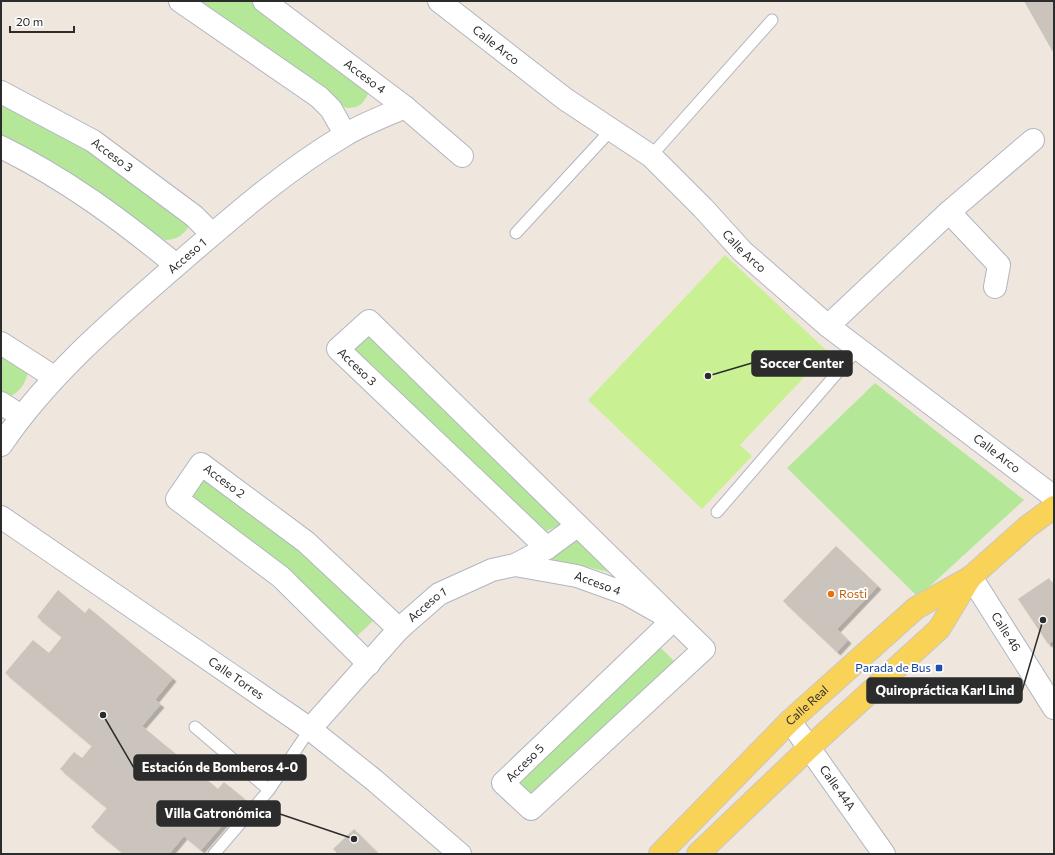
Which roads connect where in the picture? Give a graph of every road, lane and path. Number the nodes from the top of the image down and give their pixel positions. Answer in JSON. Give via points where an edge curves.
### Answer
{"nodes":[{"id":1,"x":180,"y":1,"type":"edge"},
{"id":2,"x":264,"y":1,"type":"edge"},
{"id":3,"x":439,"y":1,"type":"edge"},
{"id":4,"x":772,"y":20,"type":"dead end"},
{"id":5,"x":1,"y":92,"type":"edge"},
{"id":6,"x":405,"y":106,"type":"junction"},
{"id":7,"x":611,"y":130,"type":"junction"},
{"id":8,"x":345,"y":134,"type":"junction"},
{"id":9,"x":1033,"y":140,"type":"dead end"},
{"id":10,"x":1,"y":147,"type":"edge"},
{"id":11,"x":462,"y":156,"type":"dead end"},
{"id":12,"x":650,"y":156,"type":"junction"},
{"id":13,"x":949,"y":212,"type":"junction"},
{"id":14,"x":516,"y":233,"type":"dead end"},
{"id":15,"x":212,"y":234,"type":"junction"},
{"id":16,"x":176,"y":265,"type":"junction"},
{"id":17,"x":996,"y":287,"type":"dead end"},
{"id":18,"x":828,"y":326,"type":"junction"},
{"id":19,"x":1,"y":344,"type":"edge"},
{"id":20,"x":857,"y":350,"type":"junction"},
{"id":21,"x":54,"y":377,"type":"junction"},
{"id":22,"x":1,"y":403,"type":"edge"},
{"id":23,"x":21,"y":416,"type":"junction"},
{"id":24,"x":1,"y":445,"type":"edge"},
{"id":25,"x":1054,"y":497,"type":"edge"},
{"id":26,"x":1054,"y":507,"type":"edge"},
{"id":27,"x":717,"y":512,"type":"dead end"},
{"id":28,"x":3,"y":522,"type":"edge"},
{"id":29,"x":577,"y":526,"type":"junction"},
{"id":30,"x":547,"y":548,"type":"junction"},
{"id":31,"x":514,"y":565,"type":"junction"},
{"id":32,"x":971,"y":577,"type":"junction"},
{"id":33,"x":674,"y":620,"type":"junction"},
{"id":34,"x":398,"y":629,"type":"junction"},
{"id":35,"x":704,"y":649,"type":"joint"},
{"id":36,"x":369,"y":664,"type":"junction"},
{"id":37,"x":1054,"y":708,"type":"edge"},
{"id":38,"x":790,"y":721,"type":"junction"},
{"id":39,"x":195,"y":727,"type":"dead end"},
{"id":40,"x":310,"y":729,"type":"junction"},
{"id":41,"x":810,"y":747,"type":"junction"},
{"id":42,"x":269,"y":790,"type":"junction"},
{"id":43,"x":214,"y":854,"type":"edge"},
{"id":44,"x":460,"y":854,"type":"edge"},
{"id":45,"x":660,"y":854,"type":"edge"},
{"id":46,"x":698,"y":854,"type":"edge"},
{"id":47,"x":884,"y":854,"type":"edge"}],
"edges":[{"from":1,"to":8,"type":"street","via":[[319,97],[331,110]]},
{"from":2,"to":6,"type":"street","name":"Acceso 4"},
{"from":3,"to":7,"type":"street","name":"Calle Arco","via":[[565,99]]},
{"from":4,"to":12,"type":"lane"},
{"from":5,"to":15,"type":"street","name":"Acceso 3","via":[[93,141],[194,216]]},
{"from":6,"to":8,"type":"street","name":"Acceso 1"},
{"from":6,"to":11,"type":"street","name":"Acceso 4"},
{"from":7,"to":12,"type":"street","name":"Calle Arco"},
{"from":7,"to":14,"type":"lane","via":[[592,154]]},
{"from":8,"to":15,"type":"street","name":"Acceso 1","via":[[267,188]]},
{"from":9,"to":13,"type":"street"},
{"from":10,"to":16,"type":"street","via":[[78,190],[123,221]]},
{"from":12,"to":18,"type":"street","name":"Calle Arco","via":[[742,251]]},
{"from":13,"to":17,"type":"street","via":[[999,265]]},
{"from":13,"to":18,"type":"street"},
{"from":15,"to":16,"type":"street","name":"Acceso 1"},
{"from":16,"to":21,"type":"street","name":"Acceso 1","via":[[115,318]]},
{"from":18,"to":20,"type":"street","name":"Calle Arco"},
{"from":19,"to":21,"type":"street"},
{"from":20,"to":25,"type":"street","name":"Calle Arco"},
{"from":20,"to":27,"type":"lane"},
{"from":21,"to":23,"type":"street","name":"Acceso 1"},
{"from":22,"to":23,"type":"street"},
{"from":23,"to":24,"type":"street","name":"Acceso 1"},
{"from":26,"to":32,"type":"main road","name":"Calle Real","via":[[1027,527]]},
{"from":28,"to":40,"type":"street","name":"Calle Torres"},
{"from":29,"to":30,"type":"street","name":"Acceso 1"},
{"from":29,"to":30,"type":"street","name":"Acceso 3","via":[[368,322],[338,349]]},
{"from":29,"to":33,"type":"street","name":"Acceso 4"},
{"from":30,"to":31,"type":"street","name":"Acceso 1"},
{"from":31,"to":33,"type":"street","name":"Acceso 4","via":[[577,576],[620,591]]},
{"from":31,"to":34,"type":"street","name":"Acceso 1","via":[[492,570],[439,594]]},
{"from":32,"to":37,"type":"street","name":"Calle 46"},
{"from":32,"to":38,"type":"main road","name":"Calle Real","via":[[916,608]]},
{"from":32,"to":41,"type":"main road","name":"Calle Real","via":[[939,629]]},
{"from":33,"to":35,"type":"street","name":"Acceso 4"},
{"from":33,"to":35,"type":"street","name":"Acceso 5","via":[[503,783],[531,809]]},
{"from":34,"to":36,"type":"street","name":"Acceso 1"},
{"from":34,"to":36,"type":"street","name":"Acceso 2","via":[[306,542],[201,464],[177,499],[281,577]]},
{"from":36,"to":40,"type":"street","name":"Acceso 1"},
{"from":38,"to":41,"type":"street","name":"Calle 44A"},
{"from":38,"to":45,"type":"main road","name":"Calle Real"},
{"from":39,"to":42,"type":"lane"},
{"from":40,"to":42,"type":"lane"},
{"from":40,"to":44,"type":"street","name":"Calle Torres"},
{"from":41,"to":46,"type":"main road","name":"Calle Real"},
{"from":41,"to":47,"type":"street","name":"Calle 44A"},
{"from":42,"to":43,"type":"lane"}]}
